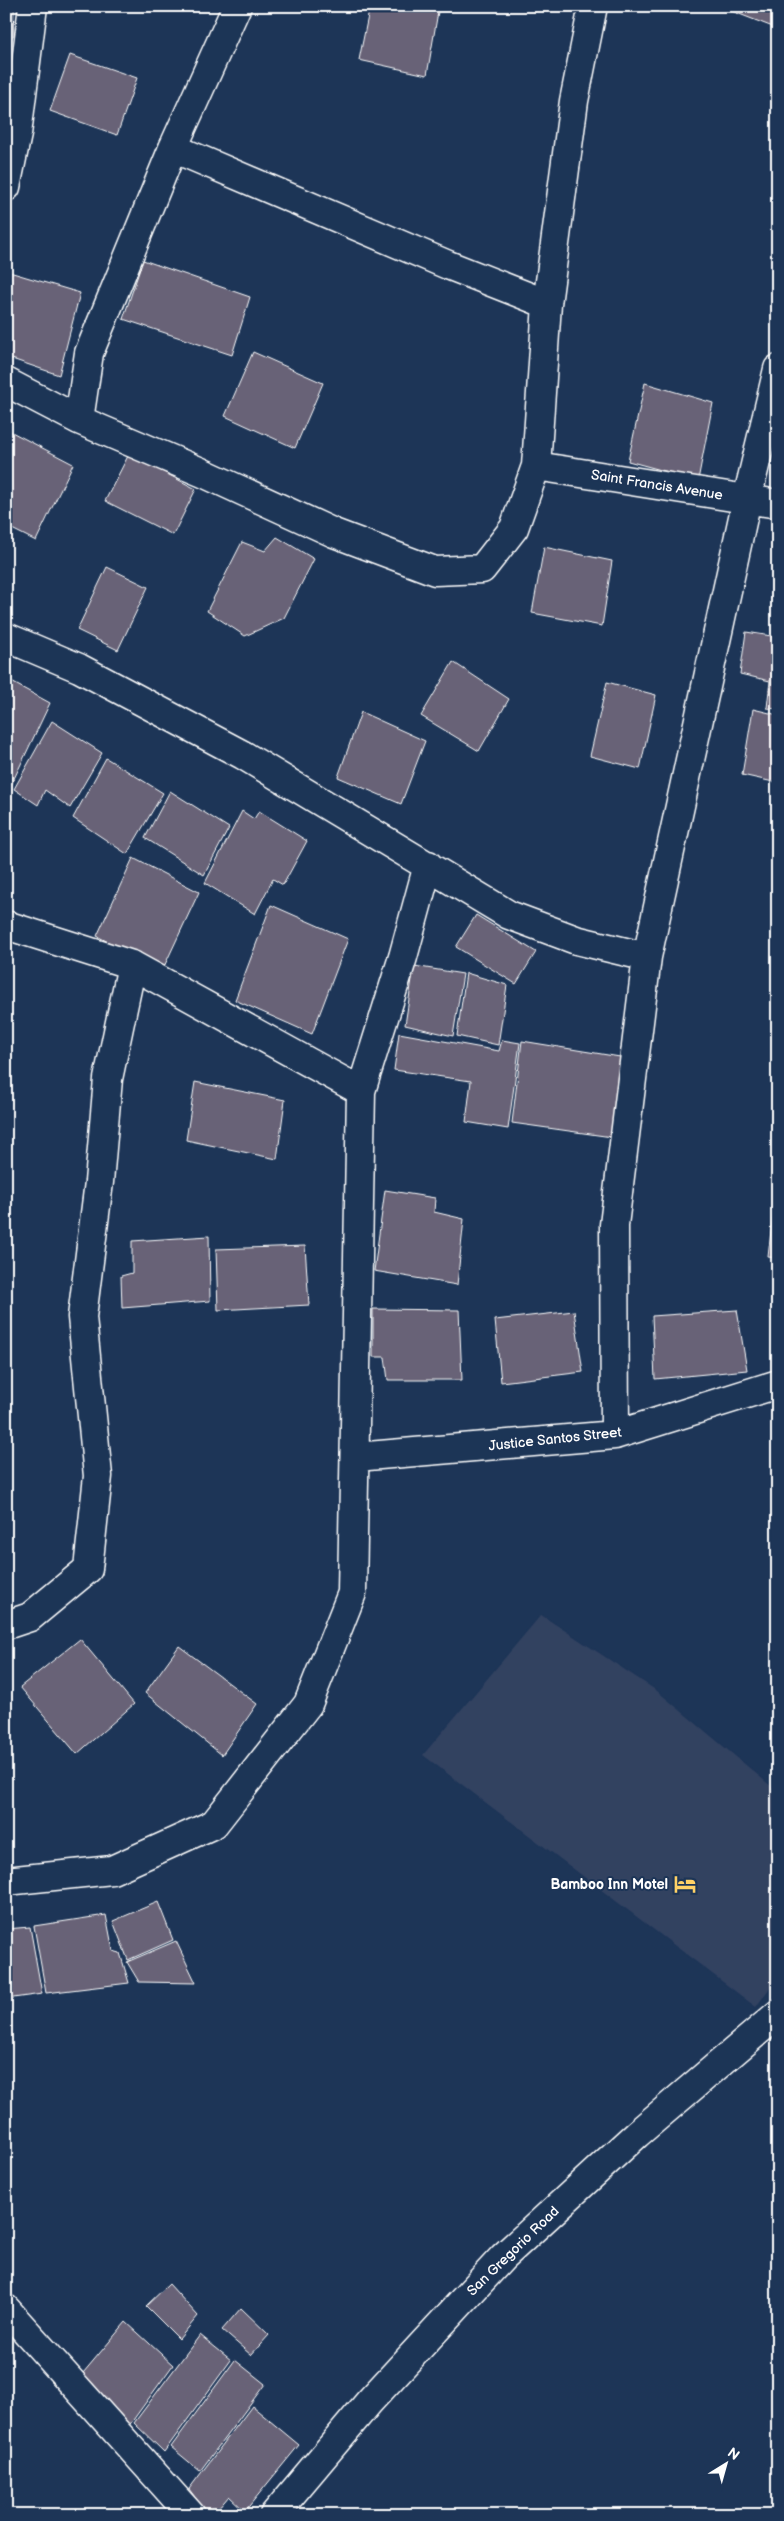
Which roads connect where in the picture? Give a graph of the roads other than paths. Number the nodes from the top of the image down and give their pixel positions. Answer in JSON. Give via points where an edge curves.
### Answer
{"nodes":[{"id":1,"x":33,"y":6,"type":"edge"},
{"id":2,"x":237,"y":6,"type":"edge"},
{"id":3,"x":593,"y":6,"type":"edge"},
{"id":4,"x":17,"y":45,"type":"edge"},
{"id":5,"x":173,"y":148,"type":"junction"},
{"id":6,"x":6,"y":187,"type":"edge"},
{"id":7,"x":547,"y":304,"type":"junction"},
{"id":8,"x":778,"y":369,"type":"edge"},
{"id":9,"x":6,"y":382,"type":"edge"},
{"id":10,"x":79,"y":420,"type":"junction"},
{"id":11,"x":536,"y":466,"type":"junction"},
{"id":12,"x":747,"y":499,"type":"junction"},
{"id":13,"x":778,"y":504,"type":"edge"},
{"id":14,"x":6,"y":637,"type":"edge"},
{"id":15,"x":428,"y":865,"type":"junction"},
{"id":16,"x":6,"y":925,"type":"edge"},
{"id":17,"x":648,"y":957,"type":"junction"},
{"id":18,"x":132,"y":965,"type":"junction"},
{"id":19,"x":361,"y":1091,"type":"junction"},
{"id":20,"x":778,"y":1384,"type":"edge"},
{"id":21,"x":615,"y":1435,"type":"junction"},
{"id":22,"x":356,"y":1457,"type":"junction"},
{"id":23,"x":6,"y":1624,"type":"edge"},
{"id":24,"x":6,"y":1882,"type":"edge"},
{"id":25,"x":778,"y":2014,"type":"edge"},
{"id":26,"x":6,"y":2309,"type":"edge"},
{"id":27,"x":278,"y":2514,"type":"edge"},
{"id":28,"x":191,"y":2515,"type":"edge"}],
"edges":[{"from":1,"to":4,"type":"street"},
{"from":2,"to":5,"type":"street"},
{"from":3,"to":7,"type":"street","via":[[574,101]]},
{"from":4,"to":6,"type":"street","via":[[17,134]]},
{"from":5,"to":7,"type":"street"},
{"from":5,"to":10,"type":"street","via":[[89,353]]},
{"from":7,"to":11,"type":"street"},
{"from":8,"to":12,"type":"street"},
{"from":9,"to":10,"type":"street"},
{"from":10,"to":11,"type":"street","via":[[334,533],[434,571],[482,569],[514,528]]},
{"from":11,"to":12,"type":"street","name":"Saint Francis Avenue"},
{"from":12,"to":13,"type":"street","name":"Saint Francis Avenue"},
{"from":12,"to":17,"type":"street"},
{"from":14,"to":15,"type":"street","via":[[79,668],[243,755]]},
{"from":15,"to":17,"type":"street","via":[[509,915],[576,940]]},
{"from":15,"to":19,"type":"street"},
{"from":16,"to":18,"type":"street"},
{"from":17,"to":21,"type":"street","via":[[614,1225]]},
{"from":18,"to":19,"type":"street"},
{"from":18,"to":23,"type":"street","via":[[108,1079],[82,1317],[98,1476],[88,1569],[30,1617]]},
{"from":19,"to":22,"type":"street"},
{"from":20,"to":21,"type":"street","name":"Justice Santos Street"},
{"from":21,"to":22,"type":"street","name":"Justice Santos Street"},
{"from":22,"to":24,"type":"street","via":[[352,1593],[308,1704],[214,1824],[112,1870]]},
{"from":25,"to":27,"type":"street","name":"San Gregorio Road","via":[[637,2134],[503,2257],[369,2402]]},
{"from":26,"to":28,"type":"street"}]}
